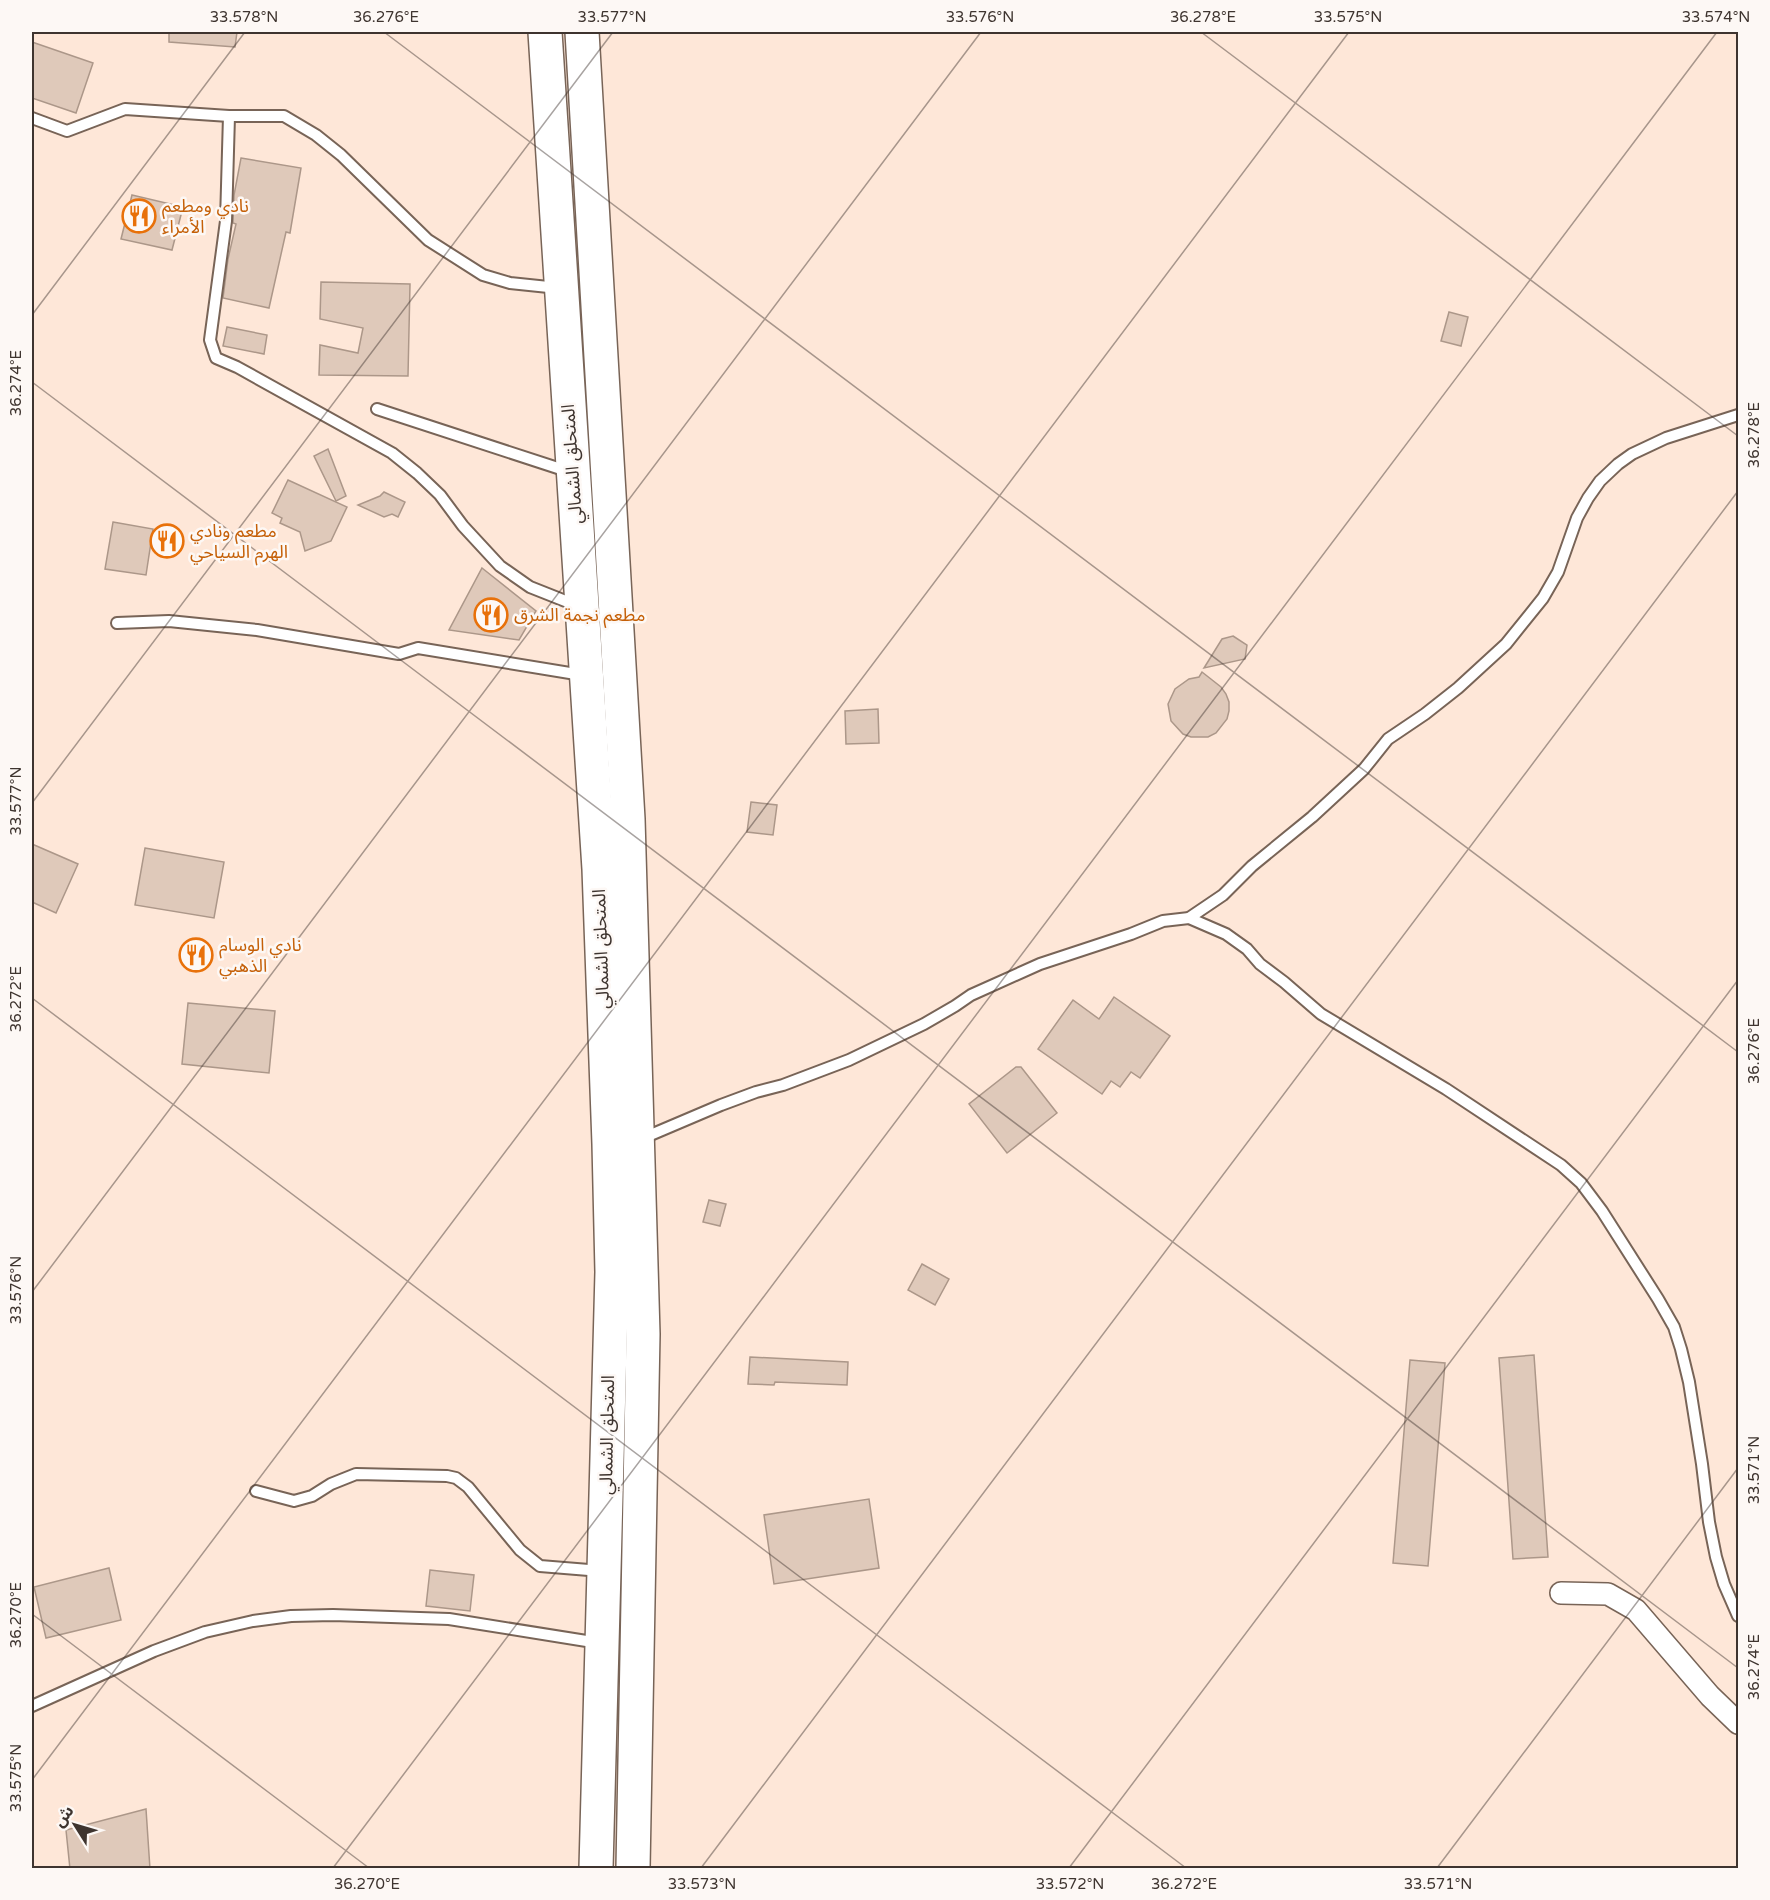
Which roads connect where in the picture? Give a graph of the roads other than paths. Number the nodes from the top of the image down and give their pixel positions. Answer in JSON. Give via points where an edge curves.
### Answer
{"nodes":[{"id":1,"x":545,"y":32,"type":"edge"},
{"id":2,"x":582,"y":32,"type":"edge"},
{"id":3,"x":229,"y":116,"type":"junction"},
{"id":4,"x":32,"y":118,"type":"edge"},
{"id":5,"x":561,"y":289,"type":"junction"},
{"id":6,"x":377,"y":410,"type":"dead end"},
{"id":7,"x":1738,"y":415,"type":"edge"},
{"id":8,"x":573,"y":473,"type":"junction"},
{"id":9,"x":581,"y":607,"type":"junction"},
{"id":10,"x":117,"y":623,"type":"dead end"},
{"id":11,"x":586,"y":676,"type":"junction"},
{"id":12,"x":1189,"y":918,"type":"junction"},
{"id":13,"x":638,"y":1141,"type":"junction"},
{"id":14,"x":256,"y":1491,"type":"dead end"},
{"id":15,"x":604,"y":1571,"type":"junction"},
{"id":16,"x":1561,"y":1593,"type":"dead end"},
{"id":17,"x":1738,"y":1616,"type":"edge"},
{"id":18,"x":602,"y":1643,"type":"junction"},
{"id":19,"x":32,"y":1706,"type":"edge"},
{"id":20,"x":1738,"y":1723,"type":"edge"},
{"id":21,"x":596,"y":1869,"type":"edge"},
{"id":22,"x":633,"y":1869,"type":"edge"}],
"edges":[{"from":1,"to":5,"type":"highway","name":"المتحلق الشمالي"},
{"from":2,"to":13,"type":"highway","name":"المتحلق الشمالي","via":[[628,819]]},
{"from":3,"to":4,"type":"lane","via":[[125,109],[67,131]]},
{"from":3,"to":5,"type":"lane","via":[[284,116],[340,155],[428,240],[483,275],[510,283]]},
{"from":3,"to":9,"type":"lane","via":[[226,221],[210,340],[216,358],[392,453],[440,495],[500,566],[530,586]]},
{"from":5,"to":8,"type":"highway","name":"المتحلق الشمالي"},
{"from":6,"to":8,"type":"lane"},
{"from":7,"to":12,"type":"lane","via":[[1666,438],[1618,464],[1588,498],[1558,572],[1543,598],[1506,644],[1450,695],[1388,739],[1364,769],[1312,817],[1223,895]]},
{"from":8,"to":9,"type":"highway","name":"المتحلق الشمالي"},
{"from":9,"to":11,"type":"highway","name":"المتحلق الشمالي"},
{"from":10,"to":11,"type":"lane","via":[[169,621],[257,630],[399,654],[418,648]]},
{"from":11,"to":15,"type":"highway","name":"المتحلق الشمالي","via":[[599,869],[612,1272]]},
{"from":12,"to":13,"type":"lane","via":[[1163,921],[1040,964],[971,995],[924,1024],[849,1060],[721,1105]]},
{"from":12,"to":17,"type":"lane","via":[[1226,934],[1320,1014],[1446,1089],[1561,1165],[1581,1183],[1674,1327],[1689,1382],[1716,1557]]},
{"from":13,"to":22,"type":"highway","name":"المتحلق الشمالي","via":[[644,1334]]},
{"from":14,"to":15,"type":"lane","via":[[294,1501],[356,1474],[456,1478],[468,1486],[520,1550],[540,1566]]},
{"from":15,"to":18,"type":"highway","name":"المتحلق الشمالي"},
{"from":16,"to":20,"type":"street","via":[[1608,1594],[1636,1610]]},
{"from":18,"to":19,"type":"lane","via":[[448,1619],[291,1616],[205,1632]]},
{"from":18,"to":21,"type":"highway","name":"المتحلق الشمالي"}]}
